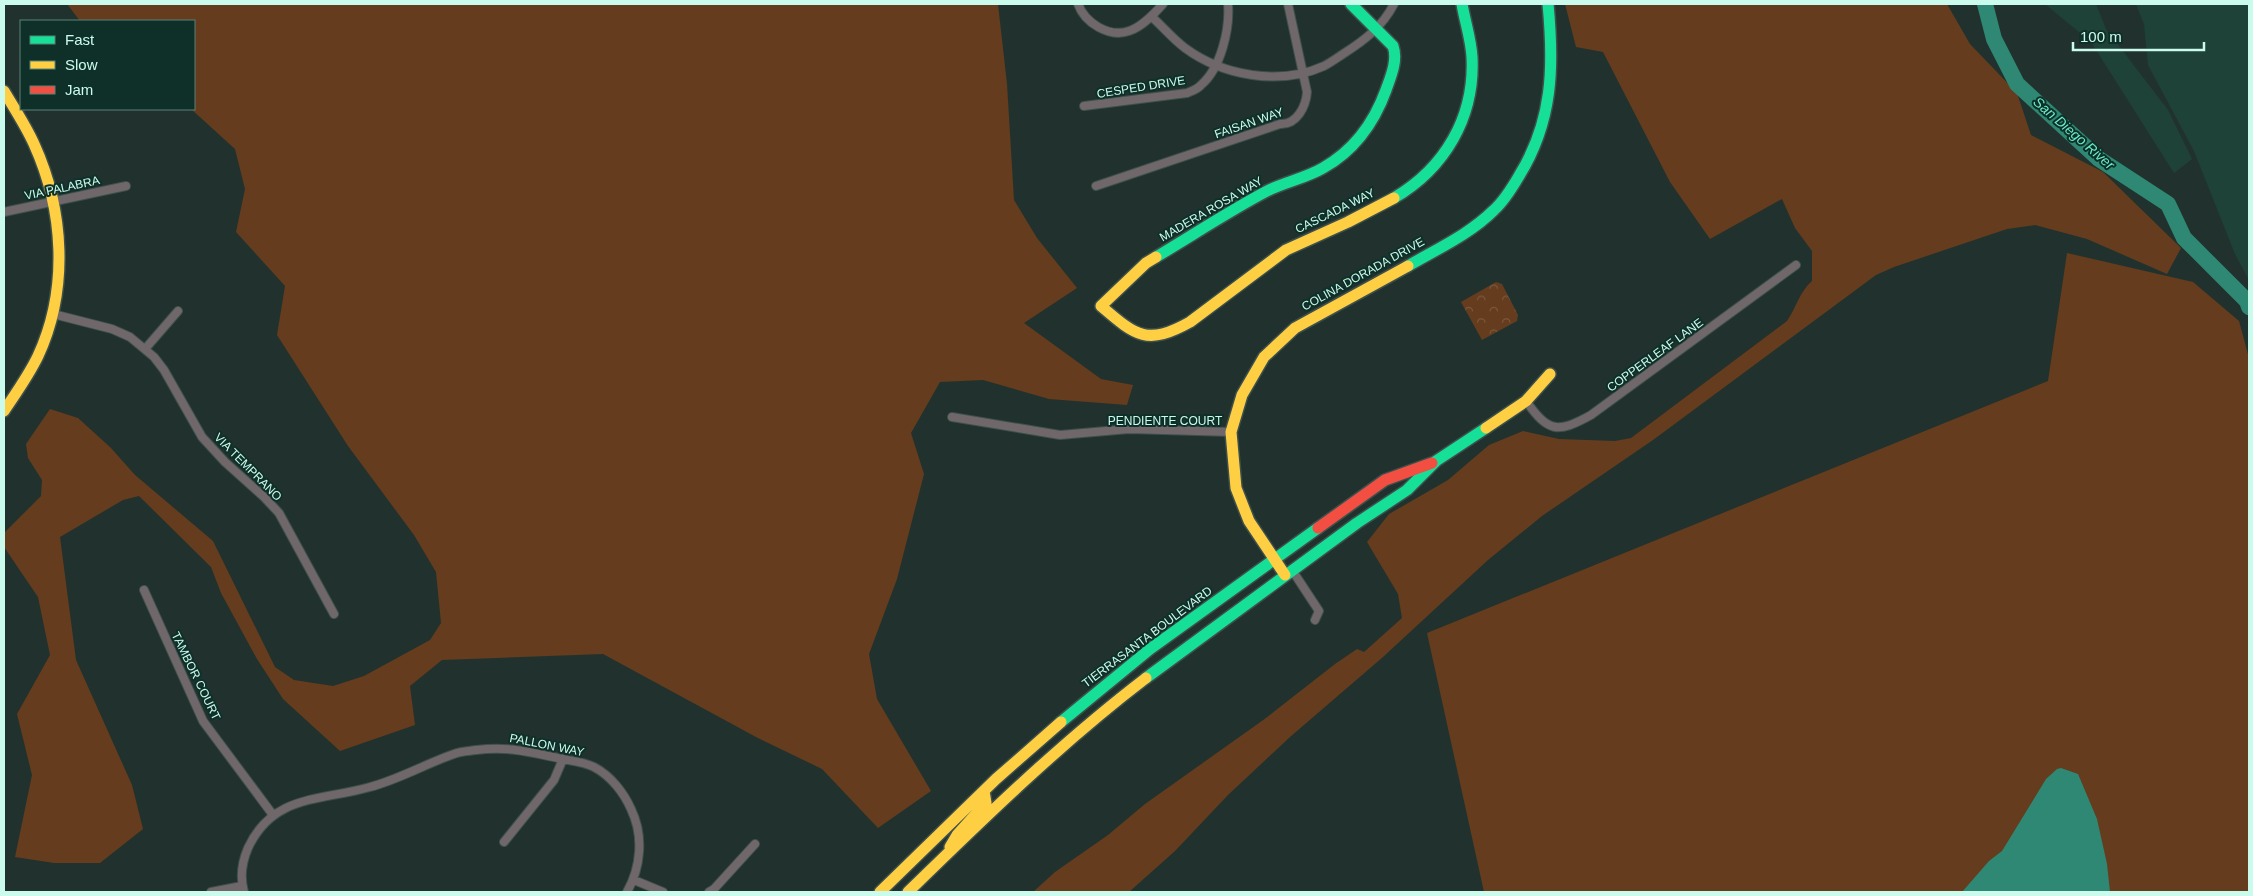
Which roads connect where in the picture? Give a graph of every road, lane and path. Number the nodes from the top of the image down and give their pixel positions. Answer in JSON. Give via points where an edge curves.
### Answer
{"nodes":[{"id":1,"x":1078,"y":4,"type":"edge"},
{"id":2,"x":1163,"y":4,"type":"edge"},
{"id":3,"x":1228,"y":4,"type":"edge"},
{"id":4,"x":1288,"y":4,"type":"edge"},
{"id":5,"x":1351,"y":4,"type":"edge"},
{"id":6,"x":1394,"y":4,"type":"edge"},
{"id":7,"x":1462,"y":4,"type":"edge"},
{"id":8,"x":1548,"y":4,"type":"edge"},
{"id":9,"x":1152,"y":17,"type":"junction"},
{"id":10,"x":1377,"y":29,"type":"junction"},
{"id":11,"x":1216,"y":64,"type":"junction"},
{"id":12,"x":1304,"y":72,"type":"junction"},
{"id":13,"x":4,"y":91,"type":"edge"},
{"id":14,"x":1084,"y":106,"type":"dead end"},
{"id":15,"x":126,"y":186,"type":"dead end"},
{"id":16,"x":1096,"y":186,"type":"dead end"},
{"id":17,"x":55,"y":200,"type":"junction"},
{"id":18,"x":4,"y":212,"type":"edge"},
{"id":19,"x":1796,"y":266,"type":"dead end"},
{"id":20,"x":1100,"y":306,"type":"joint"},
{"id":21,"x":178,"y":311,"type":"dead end"},
{"id":22,"x":53,"y":314,"type":"junction"},
{"id":23,"x":144,"y":349,"type":"junction"},
{"id":24,"x":1550,"y":374,"type":"dead end"},
{"id":25,"x":1526,"y":401,"type":"junction"},
{"id":26,"x":4,"y":410,"type":"edge"},
{"id":27,"x":952,"y":417,"type":"dead end"},
{"id":28,"x":1231,"y":432,"type":"junction"},
{"id":29,"x":1436,"y":461,"type":"junction"},
{"id":30,"x":1276,"y":560,"type":"junction"},
{"id":31,"x":1289,"y":572,"type":"junction"},
{"id":32,"x":144,"y":590,"type":"dead end"},
{"id":33,"x":334,"y":614,"type":"dead end"},
{"id":34,"x":1315,"y":620,"type":"dead end"},
{"id":35,"x":563,"y":759,"type":"junction"},
{"id":36,"x":984,"y":791,"type":"junction"},
{"id":37,"x":273,"y":815,"type":"junction"},
{"id":38,"x":504,"y":842,"type":"dead end"},
{"id":39,"x":755,"y":844,"type":"dead end"},
{"id":40,"x":947,"y":854,"type":"junction"},
{"id":41,"x":634,"y":880,"type":"junction"},
{"id":42,"x":243,"y":889,"type":"edge"},
{"id":43,"x":211,"y":892,"type":"edge"},
{"id":44,"x":627,"y":892,"type":"edge"},
{"id":45,"x":663,"y":892,"type":"edge"},
{"id":46,"x":709,"y":892,"type":"edge"},
{"id":47,"x":880,"y":892,"type":"edge"},
{"id":48,"x":908,"y":892,"type":"edge"}],
"edges":[{"from":1,"to":9,"type":"street","via":[[1095,26],[1112,32],[1129,31]]},
{"from":2,"to":9,"type":"street"},
{"from":3,"to":11,"type":"street","name":"CESPED DRIVE","via":[[1228,31]]},
{"from":4,"to":12,"type":"street","name":"FAISAN WAY"},
{"from":5,"to":10,"type":"street","name":"MADERA ROSA WAY"},
{"from":6,"to":10,"type":"street"},
{"from":7,"to":20,"type":"street","name":"CASCADA WAY","via":[[1472,55],[1472,84],[1466,112],[1437,164],[1415,185],[1341,225],[1283,251],[1185,326],[1159,336],[1133,331]]},
{"from":8,"to":28,"type":"street","name":"COLINA DORADA DRIVE","via":[[1552,45],[1549,98],[1532,155],[1514,186],[1494,210],[1456,239],[1295,328],[1264,357],[1242,396]]},
{"from":9,"to":11,"type":"street","via":[[1184,48]]},
{"from":10,"to":12,"type":"street","via":[[1324,66]]},
{"from":10,"to":20,"type":"street","name":"MADERA ROSA WAY","via":[[1396,54],[1390,80],[1367,130],[1323,168],[1268,191],[1146,263]]},
{"from":11,"to":12,"type":"street","via":[[1235,72],[1271,77]]},
{"from":11,"to":14,"type":"street","name":"CESPED DRIVE","via":[[1201,86],[1188,93]]},
{"from":12,"to":16,"type":"street","name":"FAISAN WAY","via":[[1307,101],[1298,117],[1286,124]]},
{"from":13,"to":17,"type":"street","via":[[34,144]]},
{"from":15,"to":17,"type":"street","name":"VIA PALABRA"},
{"from":17,"to":18,"type":"street","name":"VIA PALABRA"},
{"from":17,"to":22,"type":"street","via":[[61,254]]},
{"from":19,"to":25,"type":"street","name":"COPPERLEAF LANE","via":[[1591,416],[1572,426],[1553,428],[1539,420]]},
{"from":21,"to":23,"type":"street"},
{"from":22,"to":23,"type":"street","name":"VIA TEMPRANO","via":[[112,329]]},
{"from":22,"to":26,"type":"street","via":[[34,367]]},
{"from":23,"to":33,"type":"street","name":"VIA TEMPRANO","via":[[164,370],[202,437],[279,513]]},
{"from":24,"to":25,"type":"street","name":"TIERRASANTA BOULEVARD"},
{"from":25,"to":29,"type":"street","name":"TIERRASANTA BOULEVARD"},
{"from":27,"to":28,"type":"street","name":"PENDIENTE COURT","via":[[1060,435],[1129,429]]},
{"from":28,"to":30,"type":"street","name":"COLINA DORADA DRIVE","via":[[1233,469],[1242,506]]},
{"from":29,"to":30,"type":"street","name":"TIERRASANTA BOULEVARD","via":[[1386,480]]},
{"from":29,"to":31,"type":"street","name":"TIERRASANTA BOULEVARD","via":[[1407,490]]},
{"from":30,"to":31,"type":"street","name":"COLINA DORADA DRIVE"},
{"from":30,"to":36,"type":"street","name":"TIERRASANTA BOULEVARD","via":[[1136,660]]},
{"from":31,"to":34,"type":"street","via":[[1319,611]]},
{"from":31,"to":40,"type":"street","name":"TIERRASANTA BOULEVARD","via":[[1095,717]]},
{"from":32,"to":37,"type":"street","name":"TAMBOR COURT","via":[[203,720]]},
{"from":35,"to":37,"type":"street","name":"PALLON WAY","via":[[500,747],[455,753],[403,777],[369,788],[298,802]]},
{"from":35,"to":38,"type":"street","via":[[554,780]]},
{"from":35,"to":41,"type":"street","name":"PALLON WAY","via":[[596,768],[616,784],[628,801],[639,839]]},
{"from":36,"to":40,"type":"street","via":[[986,803],[955,834]]},
{"from":36,"to":47,"type":"street","name":"TIERRASANTA BOULEVARD"},
{"from":37,"to":42,"type":"street","name":"PALLON WAY","via":[[255,834],[245,856]]},
{"from":39,"to":46,"type":"street"},
{"from":40,"to":48,"type":"street","name":"TIERRASANTA BOULEVARD"},
{"from":41,"to":44,"type":"street","name":"PALLON WAY"},
{"from":41,"to":45,"type":"street"},
{"from":42,"to":43,"type":"street"}]}
